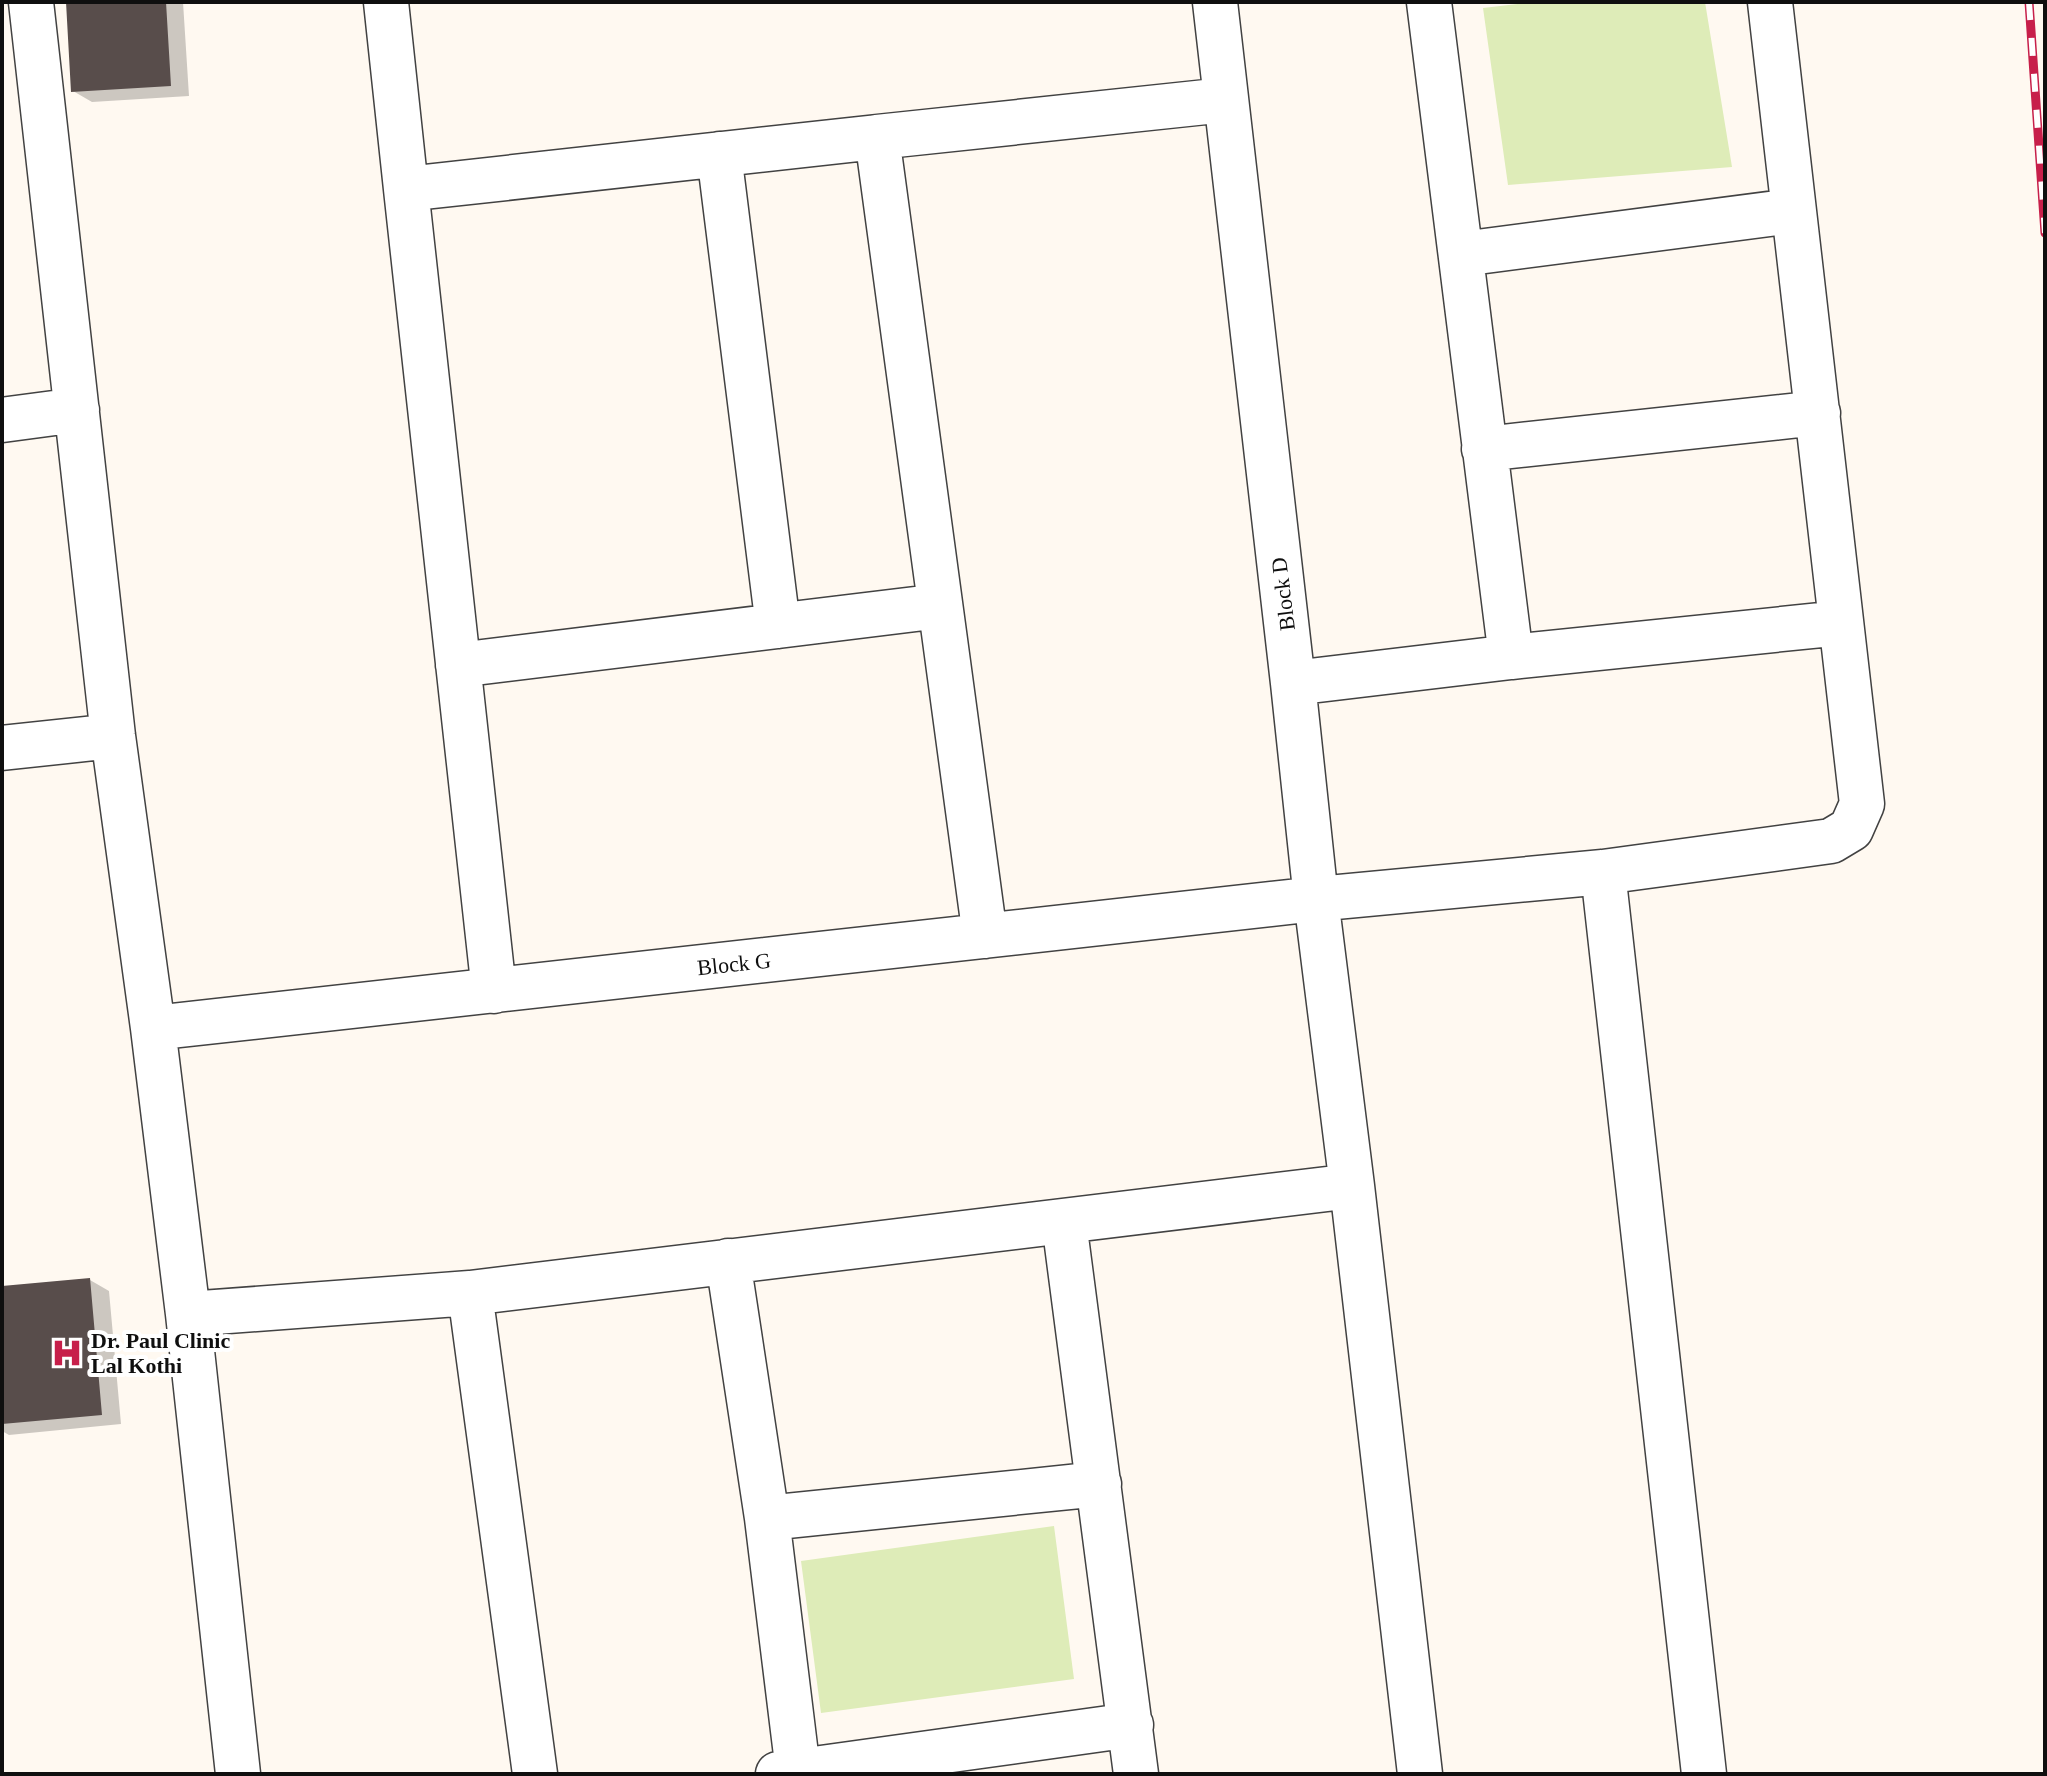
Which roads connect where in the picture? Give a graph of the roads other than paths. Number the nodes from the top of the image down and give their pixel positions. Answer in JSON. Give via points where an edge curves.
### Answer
{"nodes":[{"id":1,"x":31,"y":2,"type":"edge"},
{"id":2,"x":386,"y":2,"type":"edge"},
{"id":3,"x":1215,"y":2,"type":"edge"},
{"id":4,"x":1429,"y":2,"type":"edge"},
{"id":5,"x":1770,"y":2,"type":"edge"},
{"id":6,"x":1225,"y":100,"type":"junction"},
{"id":7,"x":877,"y":137,"type":"junction"},
{"id":8,"x":719,"y":154,"type":"junction"},
{"id":9,"x":406,"y":189,"type":"junction"},
{"id":10,"x":1792,"y":211,"type":"junction"},
{"id":11,"x":1462,"y":254,"type":"junction"},
{"id":12,"x":77,"y":410,"type":"junction"},
{"id":13,"x":1818,"y":413,"type":"junction"},
{"id":14,"x":2,"y":420,"type":"edge"},
{"id":15,"x":1484,"y":449,"type":"junction"},
{"id":16,"x":940,"y":606,"type":"junction"},
{"id":17,"x":1841,"y":623,"type":"junction"},
{"id":18,"x":778,"y":626,"type":"junction"},
{"id":19,"x":1511,"y":657,"type":"junction"},
{"id":20,"x":458,"y":665,"type":"junction"},
{"id":21,"x":1293,"y":683,"type":"junction"},
{"id":22,"x":113,"y":736,"type":"junction"},
{"id":23,"x":2,"y":748,"type":"edge"},
{"id":24,"x":1603,"y":872,"type":"junction"},
{"id":25,"x":1316,"y":899,"type":"junction"},
{"id":26,"x":985,"y":936,"type":"junction"},
{"id":27,"x":494,"y":991,"type":"junction"},
{"id":28,"x":153,"y":1028,"type":"junction"},
{"id":29,"x":1352,"y":1186,"type":"junction"},
{"id":30,"x":1064,"y":1222,"type":"junction"},
{"id":31,"x":728,"y":1261,"type":"junction"},
{"id":32,"x":470,"y":1293,"type":"junction"},
{"id":33,"x":188,"y":1314,"type":"junction"},
{"id":34,"x":1099,"y":1484,"type":"junction"},
{"id":35,"x":767,"y":1518,"type":"junction"},
{"id":36,"x":1131,"y":1725,"type":"junction"},
{"id":37,"x":788,"y":1773,"type":"edge"},
{"id":38,"x":238,"y":1774,"type":"edge"},
{"id":39,"x":535,"y":1774,"type":"edge"},
{"id":40,"x":1136,"y":1774,"type":"edge"},
{"id":41,"x":1420,"y":1774,"type":"edge"},
{"id":42,"x":1704,"y":1774,"type":"edge"}],
"edges":[{"from":1,"to":12,"type":"street"},
{"from":2,"to":9,"type":"street"},
{"from":3,"to":6,"type":"street","name":"Block D"},
{"from":4,"to":11,"type":"street"},
{"from":5,"to":10,"type":"street","name":"Block G"},
{"from":6,"to":7,"type":"street"},
{"from":6,"to":21,"type":"street","name":"Block D"},
{"from":7,"to":8,"type":"street"},
{"from":7,"to":16,"type":"street"},
{"from":8,"to":9,"type":"street"},
{"from":8,"to":18,"type":"street"},
{"from":9,"to":20,"type":"street"},
{"from":10,"to":11,"type":"street"},
{"from":10,"to":13,"type":"street","name":"Block G"},
{"from":11,"to":15,"type":"street"},
{"from":12,"to":14,"type":"street"},
{"from":12,"to":22,"type":"street"},
{"from":13,"to":15,"type":"street"},
{"from":13,"to":17,"type":"street","name":"Block G"},
{"from":15,"to":19,"type":"street"},
{"from":16,"to":18,"type":"street"},
{"from":16,"to":26,"type":"street"},
{"from":17,"to":19,"type":"street"},
{"from":17,"to":24,"type":"street","name":"Block G","via":[[1862,804],[1851,829],[1831,841]]},
{"from":18,"to":20,"type":"street"},
{"from":19,"to":21,"type":"street"},
{"from":20,"to":27,"type":"street"},
{"from":21,"to":25,"type":"street","name":"Block D"},
{"from":22,"to":23,"type":"street"},
{"from":22,"to":28,"type":"street"},
{"from":24,"to":25,"type":"street","name":"Block G"},
{"from":24,"to":42,"type":"street"},
{"from":25,"to":26,"type":"street","name":"Block G"},
{"from":25,"to":29,"type":"street","name":"Block D"},
{"from":26,"to":27,"type":"street","name":"Block G"},
{"from":27,"to":28,"type":"street","name":"Block G"},
{"from":28,"to":33,"type":"street"},
{"from":29,"to":30,"type":"street"},
{"from":29,"to":41,"type":"street","name":"Block D"},
{"from":30,"to":31,"type":"street"},
{"from":30,"to":34,"type":"street"},
{"from":31,"to":32,"type":"street"},
{"from":31,"to":35,"type":"street"},
{"from":32,"to":33,"type":"street"},
{"from":32,"to":39,"type":"street"},
{"from":33,"to":38,"type":"street"},
{"from":34,"to":35,"type":"street"},
{"from":34,"to":36,"type":"street"},
{"from":35,"to":37,"type":"street"},
{"from":36,"to":37,"type":"street"},
{"from":36,"to":40,"type":"street"}]}
